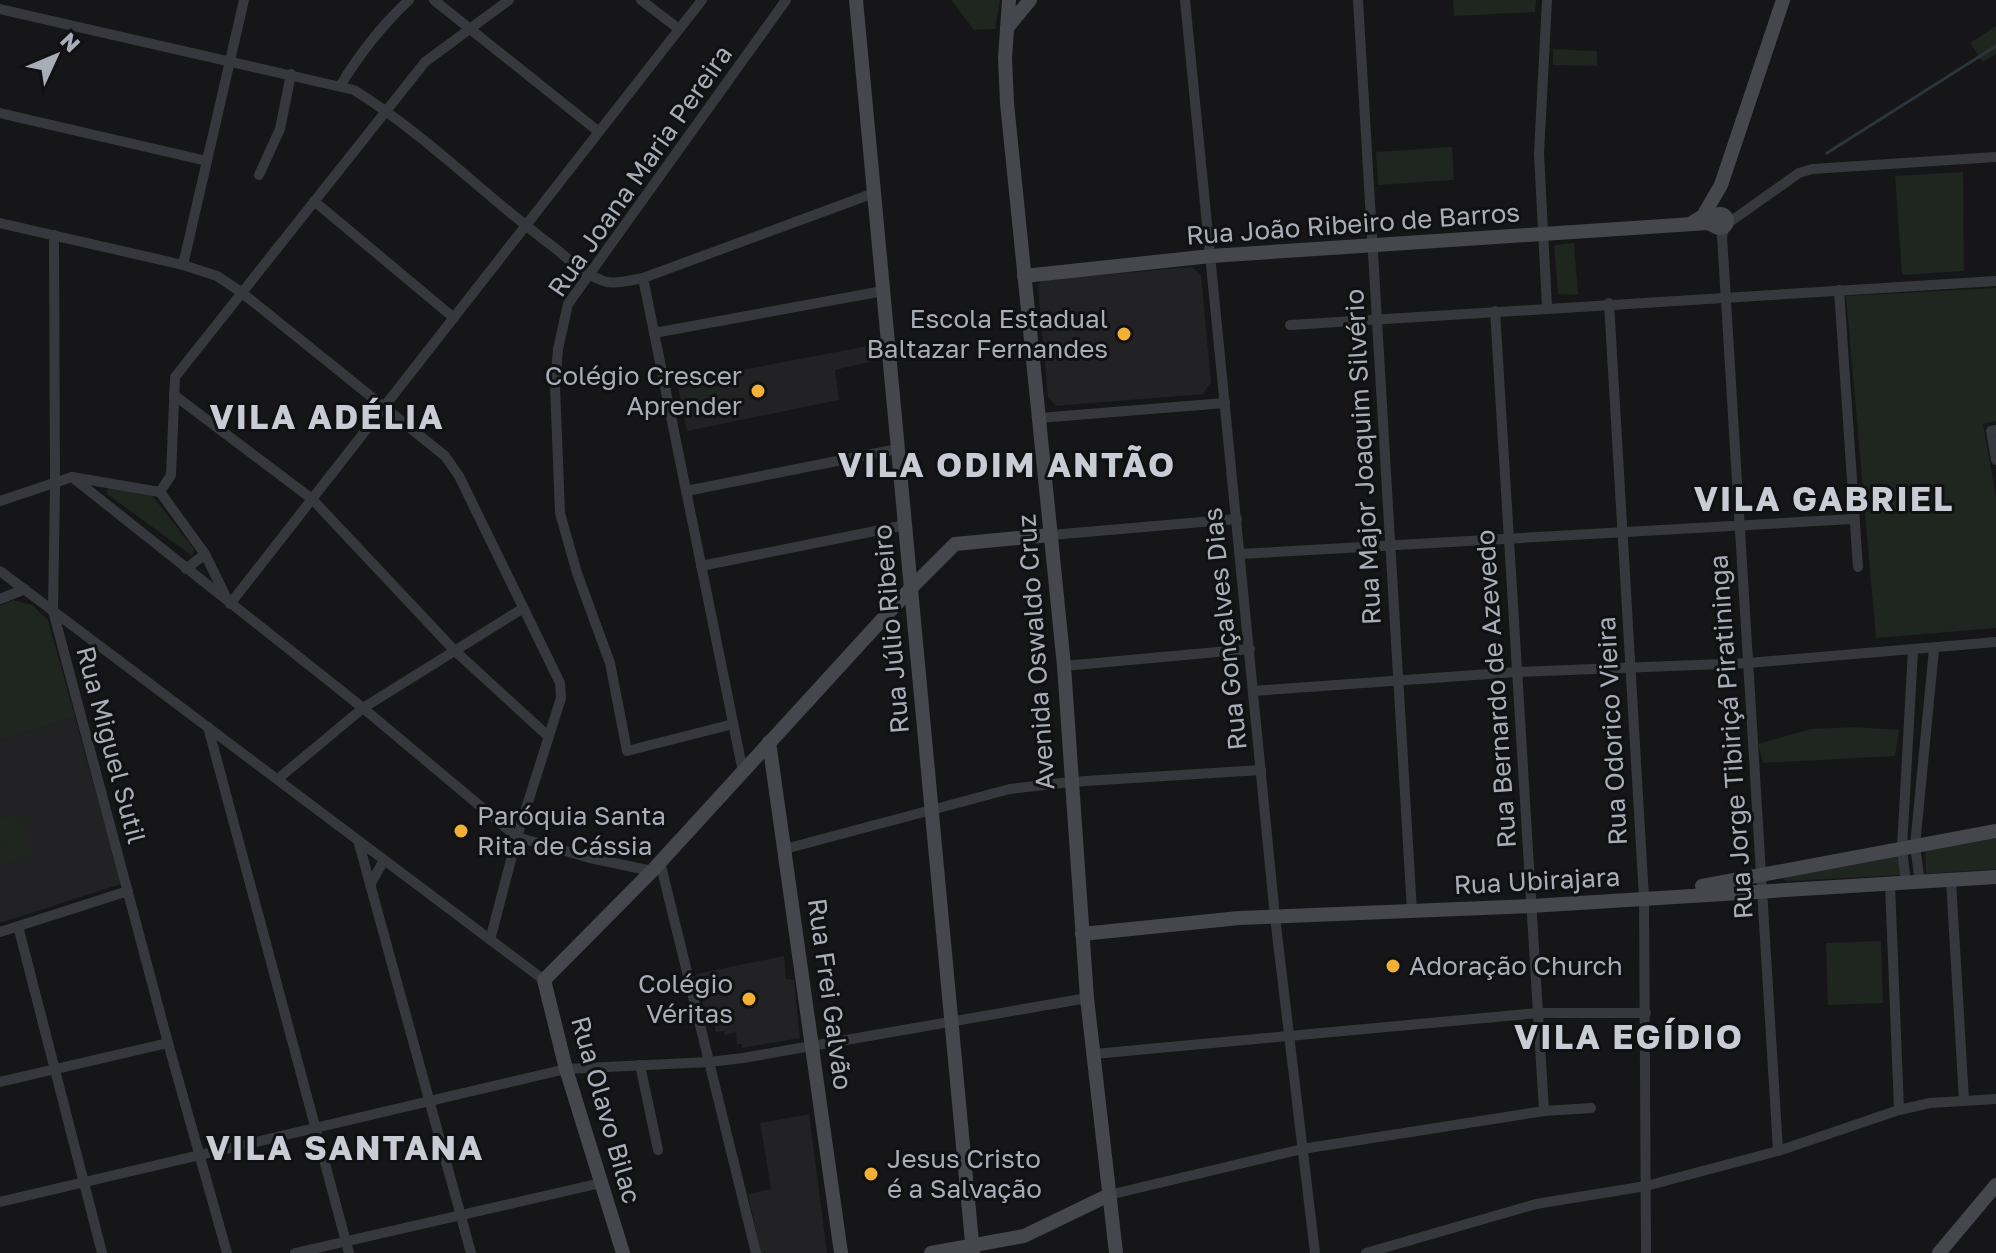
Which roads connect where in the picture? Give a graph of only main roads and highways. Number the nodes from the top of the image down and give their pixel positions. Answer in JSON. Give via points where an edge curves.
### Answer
{"nodes":[{"id":1,"x":856,"y":0,"type":"edge"},
{"id":2,"x":1009,"y":0,"type":"edge"},
{"id":3,"x":1030,"y":0,"type":"edge"},
{"id":4,"x":1783,"y":0,"type":"edge"},
{"id":5,"x":1007,"y":29,"type":"junction"},
{"id":6,"x":1721,"y":185,"type":"junction"},
{"id":7,"x":1686,"y":226,"type":"junction"},
{"id":8,"x":1024,"y":276,"type":"junction"},
{"id":9,"x":1051,"y":535,"type":"junction"},
{"id":10,"x":911,"y":588,"type":"junction"},
{"id":11,"x":769,"y":742,"type":"junction"},
{"id":12,"x":1996,"y":831,"type":"edge"},
{"id":13,"x":1996,"y":877,"type":"edge"},
{"id":14,"x":1762,"y":882,"type":"junction"},
{"id":15,"x":1082,"y":934,"type":"junction"},
{"id":16,"x":1996,"y":1185,"type":"edge"},
{"id":17,"x":1109,"y":1195,"type":"junction"},
{"id":18,"x":973,"y":1250,"type":"edge"},
{"id":19,"x":623,"y":1253,"type":"edge"},
{"id":20,"x":841,"y":1253,"type":"edge"},
{"id":21,"x":931,"y":1253,"type":"edge"},
{"id":22,"x":1116,"y":1253,"type":"edge"},
{"id":23,"x":1939,"y":1253,"type":"edge"}],
"edges":[{"from":1,"to":10,"type":"main road","name":"Rua Júlio Ribeiro"},
{"from":2,"to":5,"type":"main road","name":"Avenida Oswaldo Cruz"},
{"from":3,"to":5,"type":"main road"},
{"from":4,"to":6,"type":"main road"},
{"from":5,"to":8,"type":"main road","name":"Avenida Oswaldo Cruz","via":[[1007,103]]},
{"from":6,"to":7,"type":"main road","via":[[1703,216]]},
{"from":6,"to":7,"type":"main road","name":"Rua João Ribeiro de Barros","via":[[1724,223]]},
{"from":7,"to":8,"type":"main road","name":"Rua João Ribeiro de Barros","via":[[1211,256]]},
{"from":8,"to":9,"type":"main road","name":"Avenida Oswaldo Cruz"},
{"from":9,"to":10,"type":"main road","via":[[955,544]]},
{"from":9,"to":15,"type":"main road","name":"Avenida Oswaldo Cruz"},
{"from":10,"to":11,"type":"main road"},
{"from":10,"to":18,"type":"main road","name":"Rua Júlio Ribeiro"},
{"from":11,"to":19,"type":"main road","name":"Rua Olavo Bilac","via":[[544,980]]},
{"from":11,"to":20,"type":"main road","name":"Rua Frei Galvão"},
{"from":12,"to":14,"type":"main road"},
{"from":13,"to":14,"type":"main road","name":"Rua Ubirajara","via":[[1913,884]]},
{"from":14,"to":15,"type":"main road","name":"Rua Ubirajara","via":[[1644,898],[1275,917]]},
{"from":15,"to":17,"type":"main road","name":"Avenida Oswaldo Cruz"},
{"from":16,"to":23,"type":"main road"},
{"from":17,"to":18,"type":"main road","via":[[1024,1236]]},
{"from":17,"to":22,"type":"main road","name":"Avenida Oswaldo Cruz"},
{"from":18,"to":21,"type":"main road"}]}
